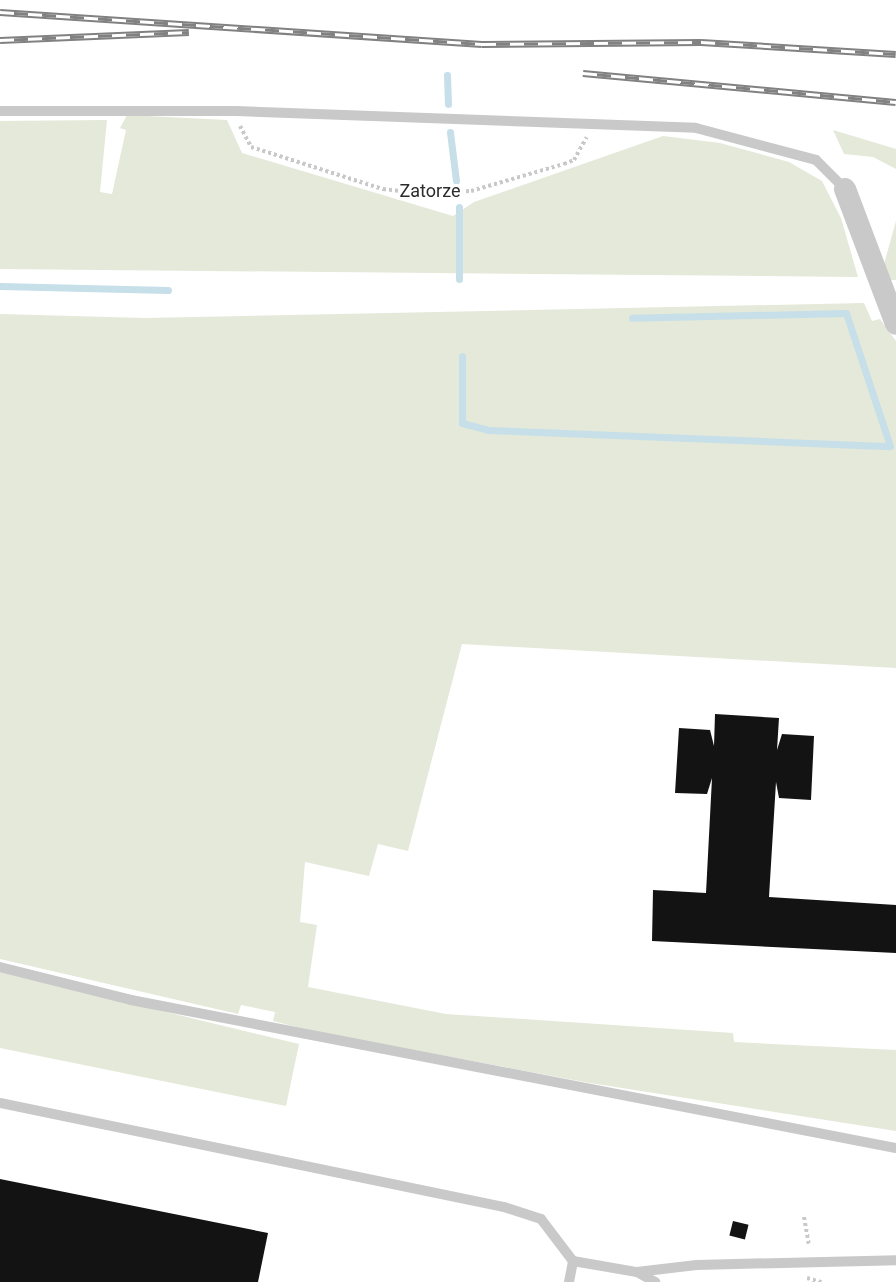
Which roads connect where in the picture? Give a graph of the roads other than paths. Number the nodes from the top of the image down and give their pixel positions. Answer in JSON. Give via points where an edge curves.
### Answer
{"nodes":[{"id":1,"x":0,"y":111,"type":"edge"},
{"id":2,"x":845,"y":189,"type":"joint"},
{"id":3,"x":896,"y":324,"type":"edge"},
{"id":4,"x":0,"y":967,"type":"edge"},
{"id":5,"x":0,"y":1103,"type":"edge"},
{"id":6,"x":896,"y":1148,"type":"edge"},
{"id":7,"x":896,"y":1260,"type":"edge"},
{"id":8,"x":573,"y":1261,"type":"junction"},
{"id":9,"x":637,"y":1272,"type":"junction"},
{"id":10,"x":569,"y":1282,"type":"edge"},
{"id":11,"x":655,"y":1282,"type":"edge"}],
"edges":[{"from":1,"to":2,"type":"lane","via":[[236,111],[696,128],[774,145],[824,164]]},
{"from":2,"to":3,"type":"street"},
{"from":4,"to":6,"type":"lane","via":[[131,1000]]},
{"from":5,"to":8,"type":"lane","via":[[504,1207],[541,1219]]},
{"from":7,"to":9,"type":"lane","via":[[697,1265]]},
{"from":8,"to":9,"type":"lane"},
{"from":8,"to":10,"type":"lane"},
{"from":9,"to":11,"type":"lane"}]}
